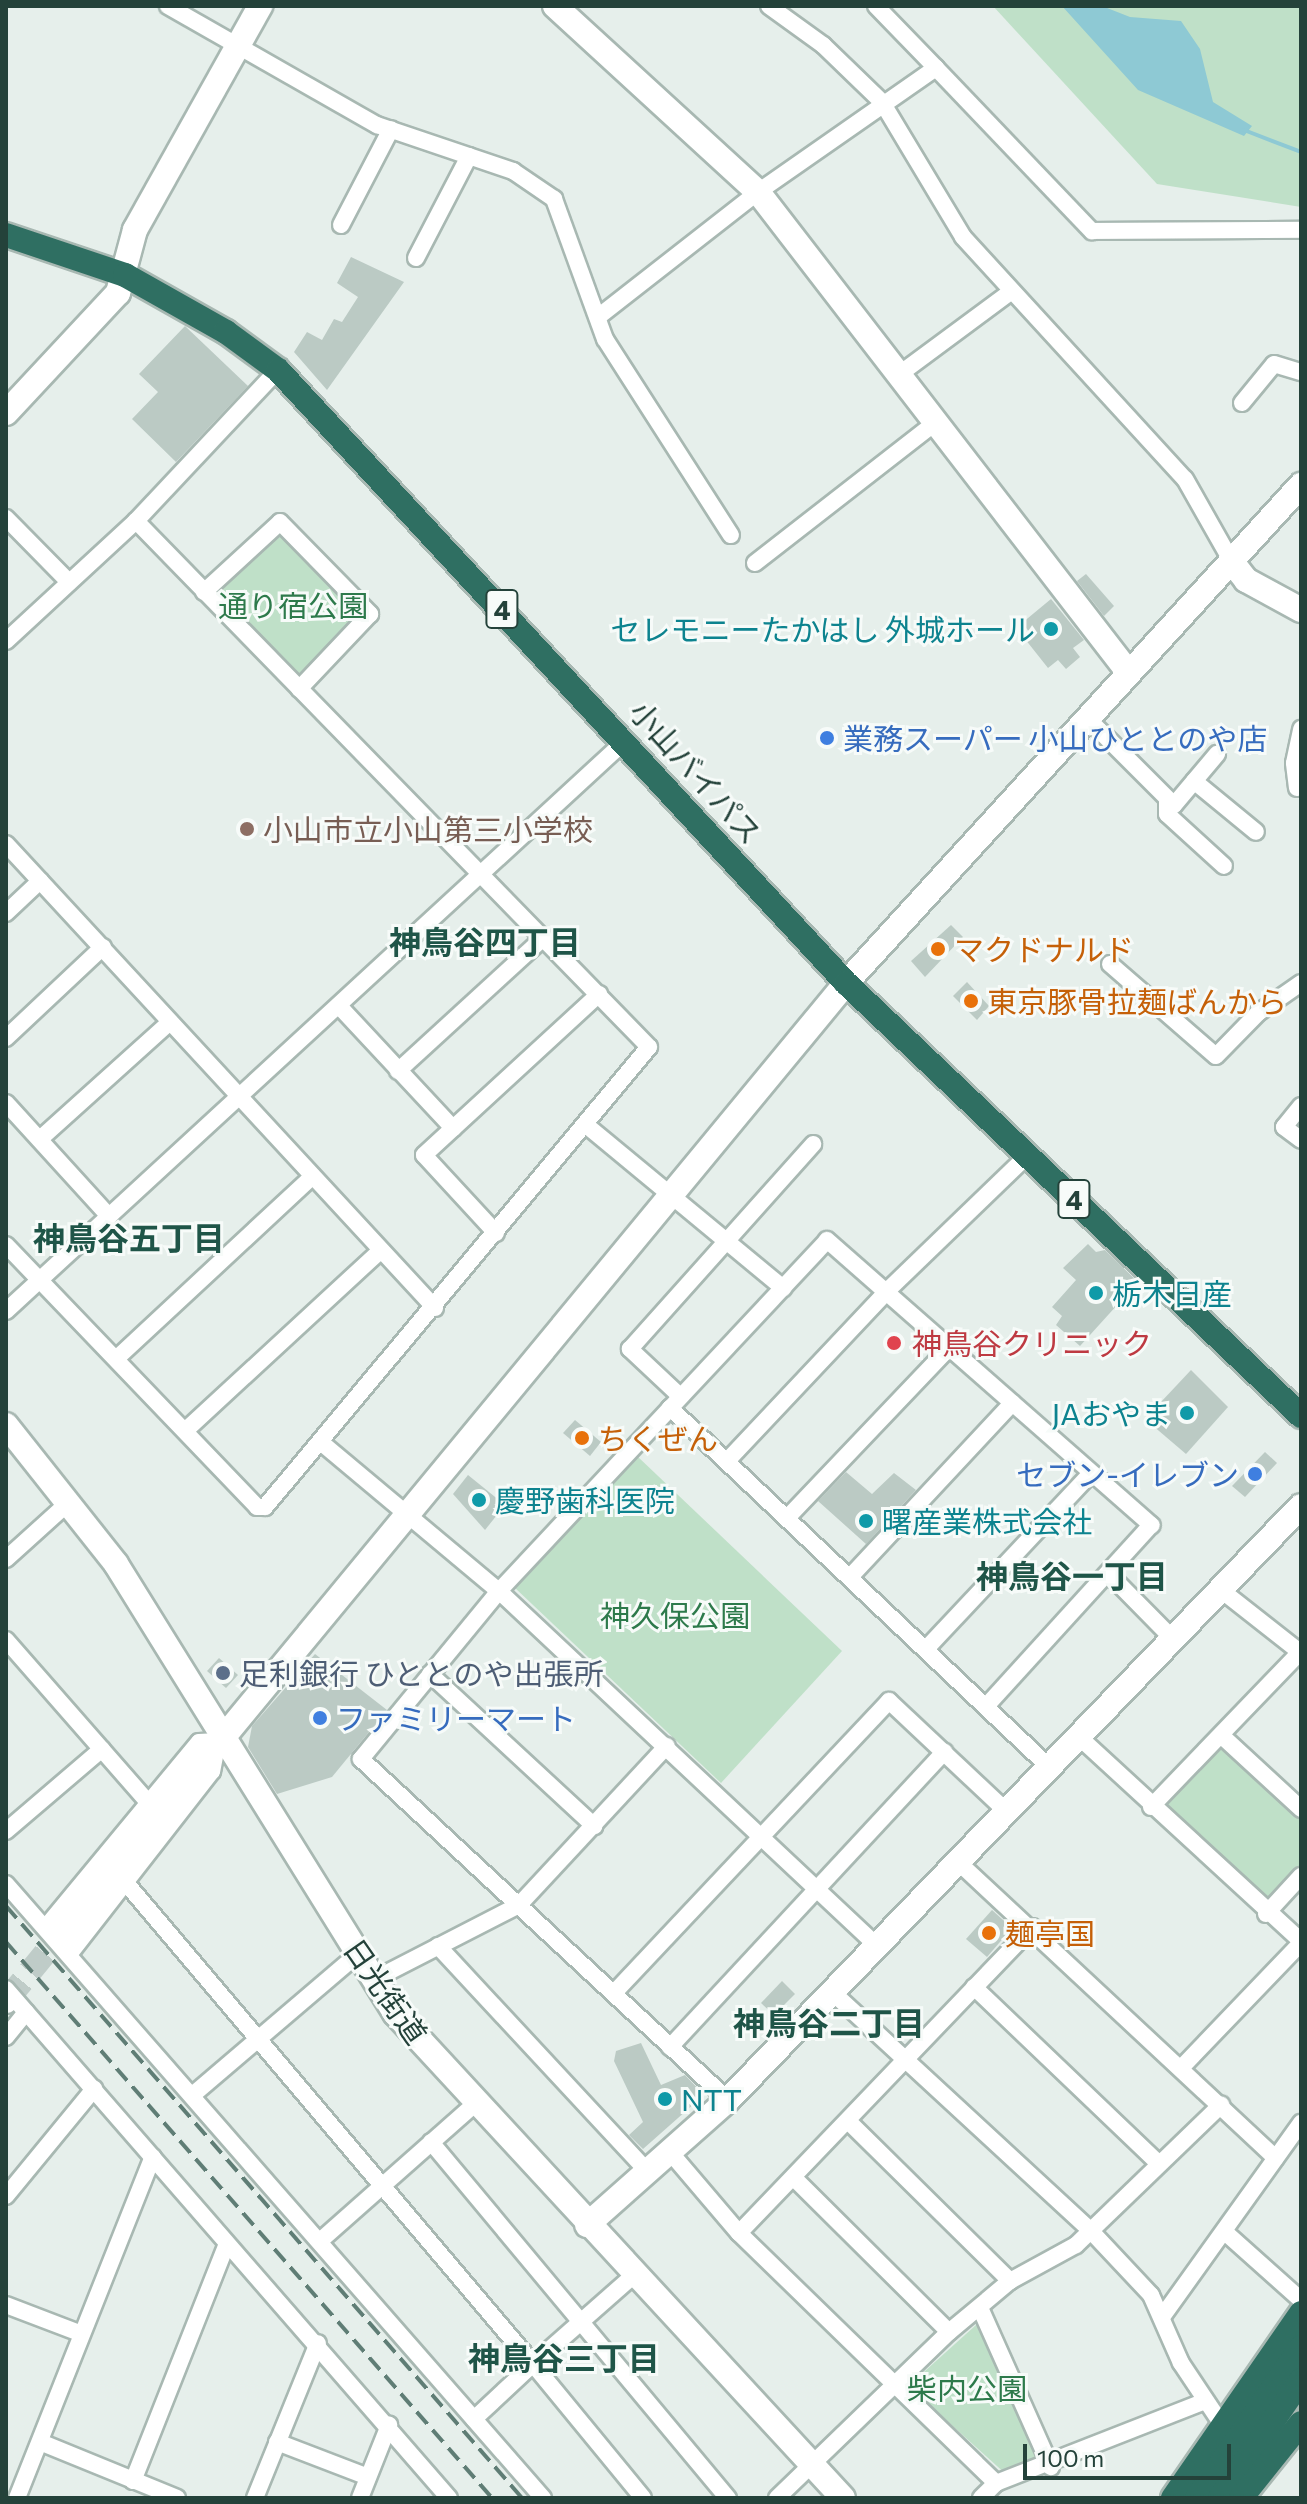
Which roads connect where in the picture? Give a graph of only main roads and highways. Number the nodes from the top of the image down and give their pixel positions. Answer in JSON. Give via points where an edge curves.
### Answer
{"nodes":[{"id":1,"x":6,"y":235,"type":"edge"},
{"id":2,"x":1301,"y":1416,"type":"edge"},
{"id":3,"x":1301,"y":2313,"type":"edge"},
{"id":4,"x":1301,"y":2347,"type":"edge"},
{"id":5,"x":1301,"y":2380,"type":"edge"},
{"id":6,"x":1301,"y":2423,"type":"edge"},
{"id":7,"x":1249,"y":2494,"type":"edge"},
{"id":8,"x":1173,"y":2498,"type":"edge"},
{"id":9,"x":1197,"y":2498,"type":"edge"},
{"id":10,"x":1220,"y":2498,"type":"edge"}],
"edges":[{"from":1,"to":2,"type":"highway","name":"小山バイパス","number":"4","via":[[125,275],[185,306],[278,370],[846,983]]},
{"from":3,"to":8,"type":"highway"},
{"from":4,"to":9,"type":"highway"},
{"from":5,"to":10,"type":"highway"},
{"from":6,"to":7,"type":"highway"}]}
